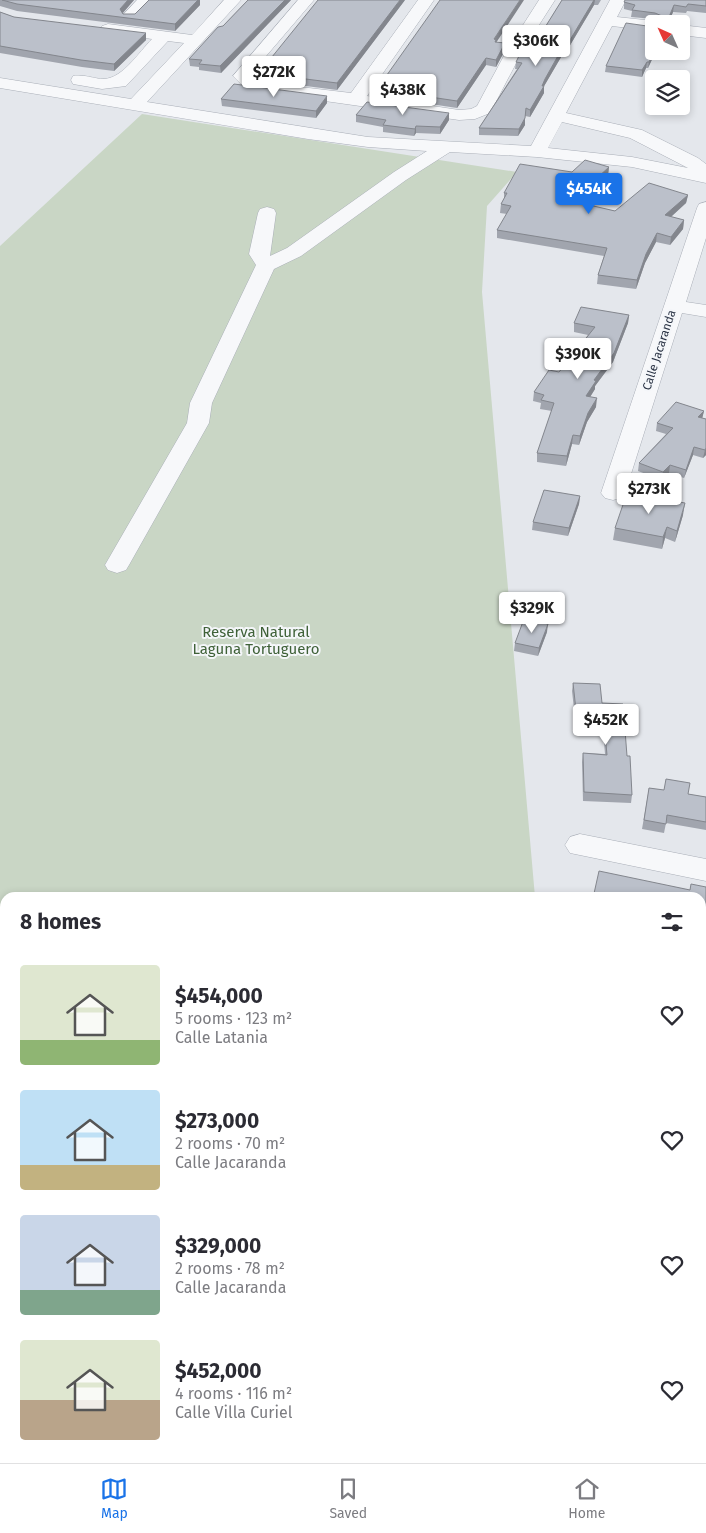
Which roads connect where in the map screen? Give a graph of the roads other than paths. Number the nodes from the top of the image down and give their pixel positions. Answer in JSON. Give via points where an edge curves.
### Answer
{"nodes":[{"id":1,"x":146,"y":0,"type":"edge"},
{"id":2,"x":216,"y":0,"type":"edge"},
{"id":3,"x":233,"y":0,"type":"edge"},
{"id":4,"x":306,"y":0,"type":"edge"},
{"id":5,"x":426,"y":0,"type":"edge"},
{"id":6,"x":547,"y":0,"type":"edge"},
{"id":7,"x":618,"y":0,"type":"edge"},
{"id":8,"x":130,"y":16,"type":"edge"},
{"id":9,"x":606,"y":21,"type":"junction"},
{"id":10,"x":645,"y":25,"type":"edge"},
{"id":11,"x":89,"y":27,"type":"edge"},
{"id":12,"x":690,"y":31,"type":"edge"},
{"id":13,"x":706,"y":33,"type":"edge"},
{"id":14,"x":180,"y":38,"type":"junction"},
{"id":15,"x":37,"y":73,"type":"dead end"},
{"id":16,"x":0,"y":83,"type":"edge"},
{"id":17,"x":356,"y":99,"type":"junction"},
{"id":18,"x":126,"y":105,"type":"junction"},
{"id":19,"x":557,"y":116,"type":"junction"},
{"id":20,"x":447,"y":146,"type":"junction"},
{"id":21,"x":538,"y":152,"type":"junction"},
{"id":22,"x":706,"y":172,"type":"edge"},
{"id":23,"x":706,"y":177,"type":"edge"},
{"id":24,"x":706,"y":208,"type":"edge"},
{"id":25,"x":267,"y":213,"type":"dead end"},
{"id":26,"x":266,"y":265,"type":"junction"},
{"id":27,"x":674,"y":306,"type":"junction"},
{"id":28,"x":706,"y":311,"type":"edge"},
{"id":29,"x":613,"y":493,"type":"dead end"},
{"id":30,"x":117,"y":566,"type":"dead end"},
{"id":31,"x":580,"y":846,"type":"dead end"},
{"id":32,"x":706,"y":870,"type":"edge"}],
"edges":[{"from":1,"to":8,"type":"street"},
{"from":2,"to":14,"type":"street"},
{"from":3,"to":14,"type":"street"},
{"from":4,"to":17,"type":"street","via":[[241,76],[253,86]]},
{"from":5,"to":17,"type":"street"},
{"from":6,"to":17,"type":"street","via":[[515,50],[484,109],[474,114],[459,115]]},
{"from":7,"to":9,"type":"street"},
{"from":9,"to":10,"type":"street"},
{"from":9,"to":19,"type":"street"},
{"from":11,"to":14,"type":"street"},
{"from":12,"to":13,"type":"street"},
{"from":14,"to":15,"type":"street","via":[[114,84]]},
{"from":14,"to":18,"type":"street"},
{"from":16,"to":18,"type":"street"},
{"from":18,"to":20,"type":"street","via":[[368,142]]},
{"from":19,"to":21,"type":"street"},
{"from":19,"to":22,"type":"street","via":[[636,134]]},
{"from":20,"to":21,"type":"street"},
{"from":20,"to":26,"type":"street","via":[[294,252]]},
{"from":21,"to":23,"type":"street","via":[[632,162]]},
{"from":24,"to":27,"type":"street","name":"Calle Jacaranda"},
{"from":25,"to":26,"type":"street","via":[[259,254]]},
{"from":26,"to":30,"type":"street","via":[[201,403],[198,422]]},
{"from":27,"to":28,"type":"street"},
{"from":27,"to":29,"type":"street","name":"Calle Jacaranda"},
{"from":31,"to":32,"type":"street"}]}
